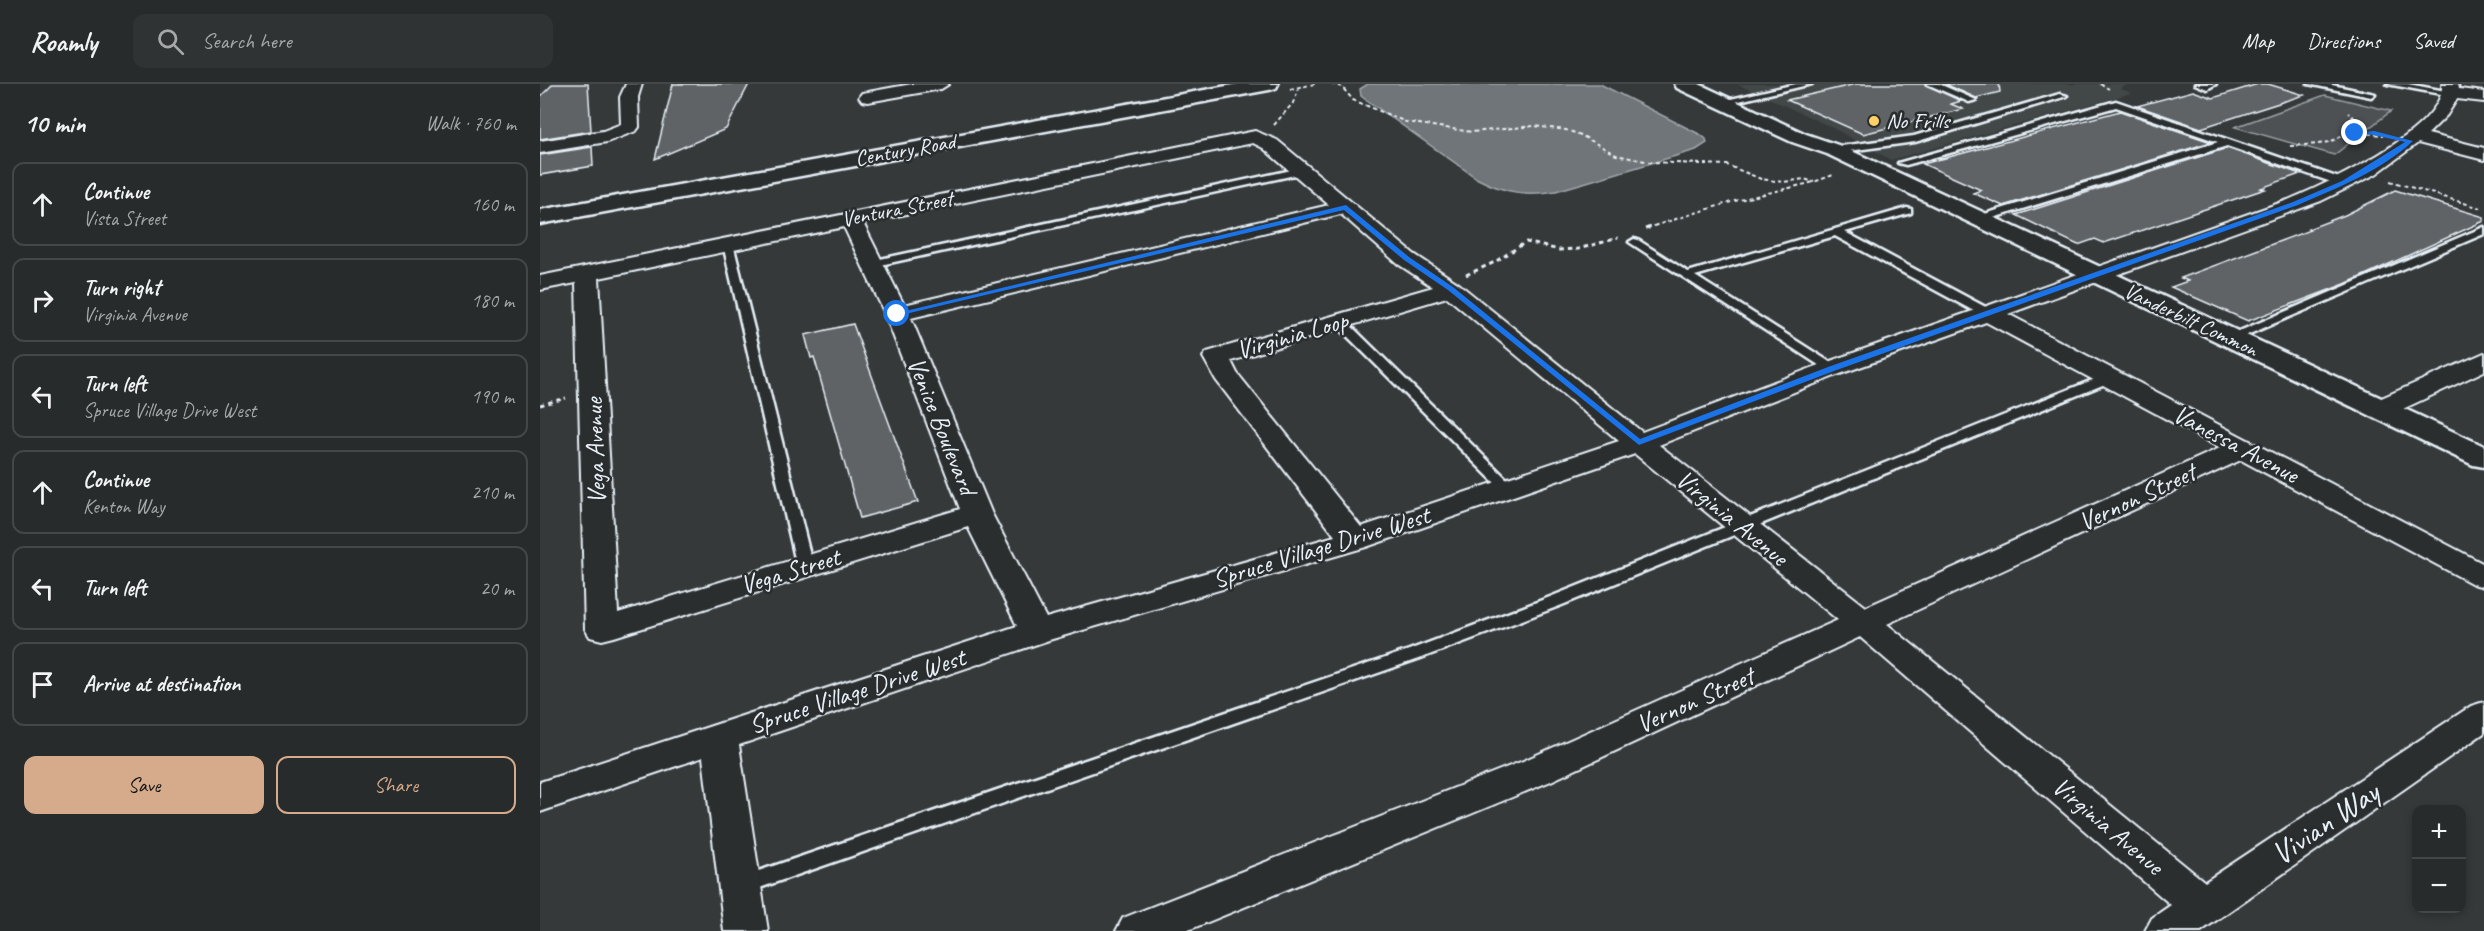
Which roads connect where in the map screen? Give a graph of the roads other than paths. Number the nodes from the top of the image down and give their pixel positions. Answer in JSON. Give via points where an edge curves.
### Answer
{"nodes":[{"id":1,"x":634,"y":84,"type":"edge"},
{"id":2,"x":941,"y":84,"type":"edge"},
{"id":3,"x":1202,"y":84,"type":"edge"},
{"id":4,"x":1269,"y":84,"type":"edge"},
{"id":5,"x":1684,"y":84,"type":"edge"},
{"id":6,"x":1712,"y":84,"type":"edge"},
{"id":7,"x":1808,"y":84,"type":"edge"},
{"id":8,"x":1931,"y":84,"type":"edge"},
{"id":9,"x":2199,"y":84,"type":"edge"},
{"id":10,"x":2212,"y":84,"type":"edge"},
{"id":11,"x":2312,"y":84,"type":"edge"},
{"id":12,"x":2391,"y":84,"type":"edge"},
{"id":13,"x":2451,"y":88,"type":"edge"},
{"id":14,"x":2371,"y":94,"type":"dead end"},
{"id":15,"x":2063,"y":96,"type":"dead end"},
{"id":16,"x":868,"y":97,"type":"dead end"},
{"id":17,"x":2484,"y":97,"type":"edge"},
{"id":18,"x":1743,"y":98,"type":"junction"},
{"id":19,"x":1972,"y":100,"type":"dead end"},
{"id":20,"x":1722,"y":102,"type":"junction"},
{"id":21,"x":1255,"y":137,"type":"joint"},
{"id":22,"x":2413,"y":139,"type":"junction"},
{"id":23,"x":2226,"y":143,"type":"junction"},
{"id":24,"x":540,"y":147,"type":"edge"},
{"id":25,"x":1834,"y":150,"type":"junction"},
{"id":26,"x":2484,"y":154,"type":"edge"},
{"id":27,"x":1903,"y":163,"type":"dead end"},
{"id":28,"x":1301,"y":171,"type":"junction"},
{"id":29,"x":2344,"y":183,"type":"junction"},
{"id":30,"x":540,"y":201,"type":"edge"},
{"id":31,"x":1346,"y":207,"type":"junction"},
{"id":32,"x":1907,"y":211,"type":"dead end"},
{"id":33,"x":540,"y":217,"type":"edge"},
{"id":34,"x":851,"y":219,"type":"junction"},
{"id":35,"x":1979,"y":219,"type":"junction"},
{"id":36,"x":2484,"y":230,"type":"edge"},
{"id":37,"x":1836,"y":232,"type":"junction"},
{"id":38,"x":1634,"y":242,"type":"dead end"},
{"id":39,"x":728,"y":244,"type":"junction"},
{"id":40,"x":871,"y":264,"type":"junction"},
{"id":41,"x":587,"y":274,"type":"junction"},
{"id":42,"x":2094,"y":274,"type":"junction"},
{"id":43,"x":1688,"y":275,"type":"junction"},
{"id":44,"x":540,"y":283,"type":"edge"},
{"id":45,"x":1451,"y":289,"type":"junction"},
{"id":46,"x":1987,"y":313,"type":"junction"},
{"id":47,"x":897,"y":314,"type":"junction"},
{"id":48,"x":1339,"y":321,"type":"junction"},
{"id":49,"x":2229,"y":338,"type":"junction"},
{"id":50,"x":2484,"y":362,"type":"edge"},
{"id":51,"x":1831,"y":369,"type":"junction"},
{"id":52,"x":2110,"y":376,"type":"junction"},
{"id":53,"x":2380,"y":409,"type":"junction"},
{"id":54,"x":1639,"y":443,"type":"junction"},
{"id":55,"x":2243,"y":448,"type":"junction"},
{"id":56,"x":2484,"y":458,"type":"edge"},
{"id":57,"x":1508,"y":488,"type":"junction"},
{"id":58,"x":977,"y":514,"type":"junction"},
{"id":59,"x":1740,"y":526,"type":"junction"},
{"id":60,"x":1355,"y":540,"type":"junction"},
{"id":61,"x":805,"y":567,"type":"junction"},
{"id":62,"x":2484,"y":577,"type":"edge"},
{"id":63,"x":1864,"y":623,"type":"junction"},
{"id":64,"x":602,"y":628,"type":"joint"},
{"id":65,"x":1037,"y":632,"type":"junction"},
{"id":66,"x":2484,"y":715,"type":"edge"},
{"id":67,"x":719,"y":736,"type":"junction"},
{"id":68,"x":540,"y":797,"type":"edge"},
{"id":69,"x":739,"y":886,"type":"junction"},
{"id":70,"x":2203,"y":906,"type":"junction"},
{"id":71,"x":746,"y":931,"type":"edge"},
{"id":72,"x":1138,"y":931,"type":"edge"},
{"id":73,"x":2167,"y":931,"type":"edge"}],
"edges":[{"from":1,"to":24,"type":"street","via":[[629,97],[630,127],[608,136]]},
{"from":2,"to":16,"type":"street"},
{"from":3,"to":30,"type":"main road","name":"Century Road"},
{"from":4,"to":33,"type":"main road","name":"Century Road"},
{"from":5,"to":20,"type":"main road","name":"Vanderbilt Common"},
{"from":6,"to":18,"type":"main road","name":"Vanderbilt Common"},
{"from":7,"to":18,"type":"lane"},
{"from":8,"to":19,"type":"lane"},
{"from":9,"to":10,"type":"lane"},
{"from":11,"to":14,"type":"lane"},
{"from":12,"to":13,"type":"lane"},
{"from":13,"to":17,"type":"street"},
{"from":13,"to":22,"type":"street","name":"Spruce Village Drive West","via":[[2447,103]]},
{"from":15,"to":25,"type":"lane","via":[[1915,139]]},
{"from":18,"to":20,"type":"lane"},
{"from":18,"to":25,"type":"main road","name":"Vanderbilt Common","via":[[1814,134]]},
{"from":20,"to":25,"type":"main road","name":"Vanderbilt Common"},
{"from":21,"to":28,"type":"street","name":"Virginia Avenue","via":[[1270,144]]},
{"from":21,"to":34,"type":"street","name":"Ventura Street"},
{"from":22,"to":26,"type":"street"},
{"from":22,"to":29,"type":"street","name":"Spruce Village Drive West"},
{"from":23,"to":27,"type":"lane","via":[[2116,104]]},
{"from":23,"to":29,"type":"lane"},
{"from":23,"to":35,"type":"lane"},
{"from":25,"to":35,"type":"main road","name":"Vanderbilt Common"},
{"from":28,"to":31,"type":"street","name":"Virginia Avenue"},
{"from":28,"to":40,"type":"lane"},
{"from":29,"to":42,"type":"street","name":"Spruce Village Drive West"},
{"from":31,"to":45,"type":"street","name":"Virginia Avenue","via":[[1406,259]]},
{"from":31,"to":47,"type":"street"},
{"from":32,"to":37,"type":"lane"},
{"from":34,"to":39,"type":"street","name":"Ventura Street"},
{"from":34,"to":40,"type":"street","name":"Venice Boulevard"},
{"from":35,"to":42,"type":"main road","name":"Vanderbilt Common"},
{"from":36,"to":49,"type":"lane"},
{"from":37,"to":43,"type":"lane"},
{"from":37,"to":46,"type":"lane"},
{"from":38,"to":43,"type":"lane"},
{"from":39,"to":41,"type":"street","name":"Ventura Street"},
{"from":39,"to":61,"type":"lane"},
{"from":40,"to":47,"type":"street","name":"Venice Boulevard"},
{"from":41,"to":44,"type":"street","name":"Ventura Street"},
{"from":41,"to":64,"type":"street","name":"Vega Avenue"},
{"from":42,"to":46,"type":"street","name":"Spruce Village Drive West"},
{"from":42,"to":49,"type":"main road","name":"Vanderbilt Common"},
{"from":43,"to":51,"type":"lane"},
{"from":45,"to":48,"type":"street","name":"Virginia Loop"},
{"from":45,"to":54,"type":"street","name":"Virginia Avenue"},
{"from":46,"to":51,"type":"street","name":"Spruce Village Drive West"},
{"from":46,"to":52,"type":"street","name":"Vanessa Avenue"},
{"from":47,"to":58,"type":"street","name":"Venice Boulevard"},
{"from":48,"to":57,"type":"lane"},
{"from":48,"to":60,"type":"street","name":"Virginia Loop","via":[[1216,357]]},
{"from":49,"to":53,"type":"main road","name":"Vanderbilt Common"},
{"from":50,"to":53,"type":"street"},
{"from":51,"to":54,"type":"street","name":"Spruce Village Drive West"},
{"from":52,"to":55,"type":"street","name":"Vanessa Avenue"},
{"from":52,"to":59,"type":"lane"},
{"from":53,"to":56,"type":"main road","name":"Vanderbilt Common"},
{"from":54,"to":57,"type":"street","name":"Spruce Village Drive West"},
{"from":54,"to":59,"type":"street","name":"Virginia Avenue"},
{"from":55,"to":62,"type":"street","name":"Vanessa Avenue"},
{"from":55,"to":63,"type":"street","name":"Vernon Street"},
{"from":57,"to":60,"type":"street","name":"Spruce Village Drive West"},
{"from":58,"to":61,"type":"street","name":"Vega Street"},
{"from":58,"to":65,"type":"street","name":"Venice Boulevard"},
{"from":59,"to":63,"type":"street","name":"Virginia Avenue"},
{"from":59,"to":69,"type":"lane","via":[[1414,654]]},
{"from":60,"to":65,"type":"street","name":"Spruce Village Drive West"},
{"from":61,"to":64,"type":"street","name":"Vega Street"},
{"from":63,"to":70,"type":"street","name":"Virginia Avenue"},
{"from":63,"to":72,"type":"street","name":"Vernon Street","via":[[1537,771]]},
{"from":65,"to":67,"type":"street","name":"Spruce Village Drive West"},
{"from":66,"to":70,"type":"street","name":"Vivian Way"},
{"from":67,"to":68,"type":"street","name":"Spruce Village Drive West"},
{"from":67,"to":69,"type":"street"},
{"from":69,"to":71,"type":"street"},
{"from":70,"to":73,"type":"street","name":"Vivian Way"}]}
